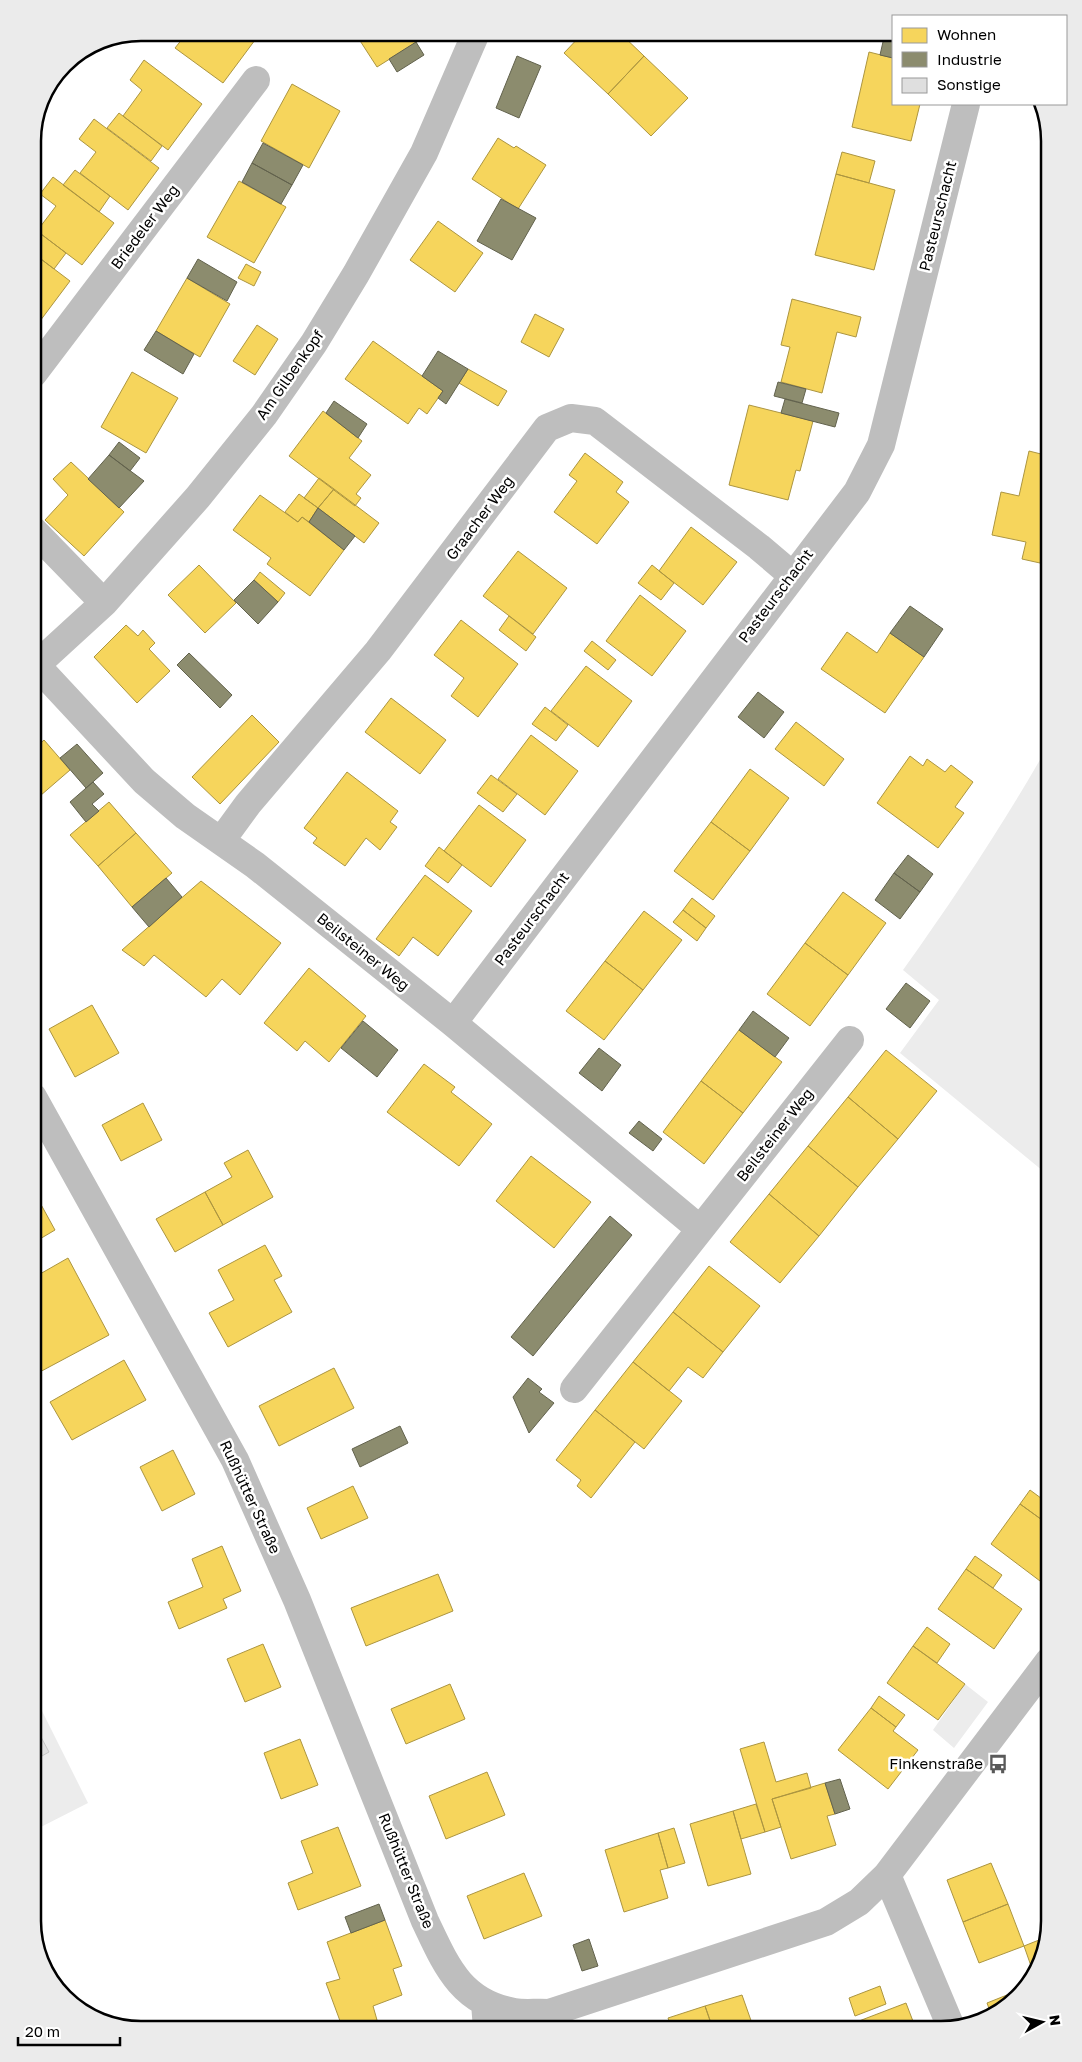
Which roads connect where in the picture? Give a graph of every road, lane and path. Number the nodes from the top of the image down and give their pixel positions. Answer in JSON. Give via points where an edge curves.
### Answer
{"nodes":[{"id":1,"x":473,"y":41,"type":"edge"},
{"id":2,"x":256,"y":80,"type":"dead end"},
{"id":3,"x":966,"y":105,"type":"edge"},
{"id":4,"x":41,"y":363,"type":"edge"},
{"id":5,"x":41,"y":538,"type":"edge"},
{"id":6,"x":792,"y":575,"type":"junction"},
{"id":7,"x":104,"y":603,"type":"junction"},
{"id":8,"x":41,"y":661,"type":"edge"},
{"id":9,"x":41,"y":674,"type":"edge"},
{"id":10,"x":221,"y":841,"type":"junction"},
{"id":11,"x":453,"y":1023,"type":"junction"},
{"id":12,"x":850,"y":1040,"type":"dead end"},
{"id":13,"x":41,"y":1111,"type":"edge"},
{"id":14,"x":700,"y":1229,"type":"junction"},
{"id":15,"x":574,"y":1389,"type":"dead end"},
{"id":16,"x":1041,"y":1673,"type":"edge"},
{"id":17,"x":887,"y":1875,"type":"junction"},
{"id":18,"x":486,"y":2016,"type":"edge"},
{"id":19,"x":948,"y":2021,"type":"edge"}],
"edges":[{"from":1,"to":7,"type":"street","name":"Am Gilbenkopf","via":[[424,153],[314,343],[264,415],[198,497]]},
{"from":2,"to":4,"type":"street","name":"Briedeler Weg"},
{"from":3,"to":6,"type":"street","name":"Pasteurschacht","via":[[881,444],[856,492]]},
{"from":5,"to":7,"type":"street"},
{"from":6,"to":10,"type":"street","name":"Graacher Weg","via":[[595,421],[571,418],[547,428],[378,651],[248,804]]},
{"from":6,"to":11,"type":"street","name":"Pasteurschacht"},
{"from":7,"to":8,"type":"street","name":"Am Gilbenkopf"},
{"from":9,"to":10,"type":"street","name":"Beilsteiner Weg","via":[[144,781]]},
{"from":10,"to":11,"type":"street","name":"Beilsteiner Weg"},
{"from":11,"to":14,"type":"street","name":"Beilsteiner Weg"},
{"from":12,"to":14,"type":"street","name":"Beilsteiner Weg"},
{"from":13,"to":18,"type":"street","name":"Rußhütter Straße","via":[[236,1460],[297,1600],[425,1921],[448,1969]]},
{"from":14,"to":15,"type":"street","name":"Beilsteiner Weg"},
{"from":16,"to":17,"type":"street","name":"Rußhütter Straße"},
{"from":17,"to":18,"type":"street","name":"Rußhütter Straße","via":[[859,1902],[826,1922],[549,2013],[514,2012]]},
{"from":17,"to":19,"type":"street"}]}
